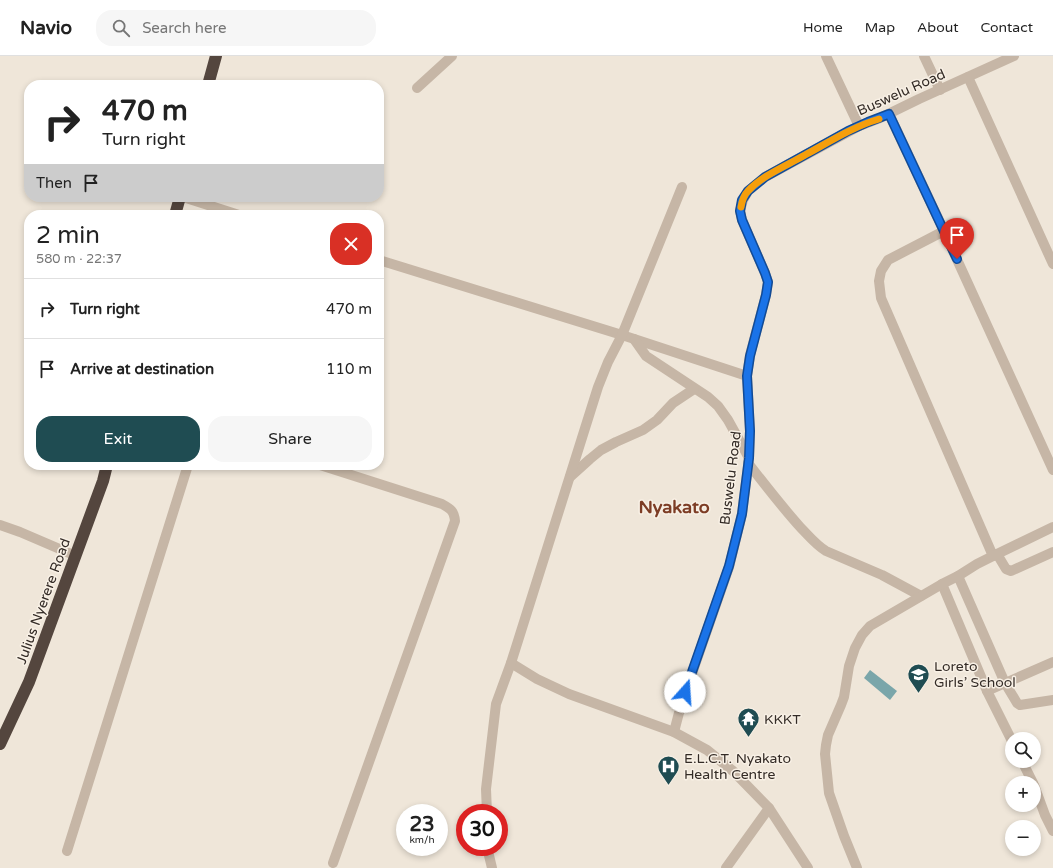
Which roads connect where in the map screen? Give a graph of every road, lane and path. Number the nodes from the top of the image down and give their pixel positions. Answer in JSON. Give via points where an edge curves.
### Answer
{"nodes":[{"id":1,"x":216,"y":56,"type":"edge"},
{"id":2,"x":452,"y":56,"type":"edge"},
{"id":3,"x":826,"y":56,"type":"edge"},
{"id":4,"x":924,"y":56,"type":"edge"},
{"id":5,"x":1014,"y":56,"type":"edge"},
{"id":6,"x":968,"y":78,"type":"junction"},
{"id":7,"x":209,"y":80,"type":"edge"},
{"id":8,"x":417,"y":88,"type":"dead end"},
{"id":9,"x":940,"y":90,"type":"junction"},
{"id":10,"x":889,"y":114,"type":"junction"},
{"id":11,"x":860,"y":126,"type":"junction"},
{"id":12,"x":682,"y":187,"type":"dead end"},
{"id":13,"x":197,"y":202,"type":"edge"},
{"id":14,"x":223,"y":210,"type":"edge"},
{"id":15,"x":944,"y":231,"type":"junction"},
{"id":16,"x":384,"y":262,"type":"edge"},
{"id":17,"x":1053,"y":264,"type":"edge"},
{"id":18,"x":622,"y":334,"type":"junction"},
{"id":19,"x":634,"y":339,"type":"junction"},
{"id":20,"x":747,"y":376,"type":"junction"},
{"id":21,"x":694,"y":389,"type":"junction"},
{"id":22,"x":749,"y":460,"type":"junction"},
{"id":23,"x":105,"y":470,"type":"edge"},
{"id":24,"x":186,"y":470,"type":"edge"},
{"id":25,"x":336,"y":470,"type":"edge"},
{"id":26,"x":1053,"y":470,"type":"edge"},
{"id":27,"x":569,"y":479,"type":"junction"},
{"id":28,"x":0,"y":525,"type":"edge"},
{"id":29,"x":1053,"y":527,"type":"edge"},
{"id":30,"x":1053,"y":552,"type":"edge"},
{"id":31,"x":995,"y":555,"type":"junction"},
{"id":32,"x":76,"y":556,"type":"junction"},
{"id":33,"x":958,"y":576,"type":"junction"},
{"id":34,"x":942,"y":584,"type":"junction"},
{"id":35,"x":921,"y":596,"type":"junction"},
{"id":36,"x":1053,"y":662,"type":"edge"},
{"id":37,"x":511,"y":663,"type":"junction"},
{"id":38,"x":1005,"y":683,"type":"junction"},
{"id":39,"x":987,"y":691,"type":"junction"},
{"id":40,"x":1053,"y":700,"type":"edge"},
{"id":41,"x":674,"y":732,"type":"junction"},
{"id":42,"x":1008,"y":732,"type":"edge"},
{"id":43,"x":0,"y":744,"type":"edge"},
{"id":44,"x":487,"y":804,"type":"edge"},
{"id":45,"x":1041,"y":806,"type":"edge"},
{"id":46,"x":769,"y":808,"type":"junction"},
{"id":47,"x":1053,"y":831,"type":"edge"},
{"id":48,"x":67,"y":851,"type":"dead end"},
{"id":49,"x":490,"y":856,"type":"edge"},
{"id":50,"x":333,"y":864,"type":"dead end"},
{"id":51,"x":492,"y":868,"type":"edge"},
{"id":52,"x":726,"y":868,"type":"edge"},
{"id":53,"x":808,"y":868,"type":"edge"},
{"id":54,"x":857,"y":868,"type":"edge"}],
"edges":[{"from":1,"to":7,"type":"highway"},
{"from":2,"to":8,"type":"street"},
{"from":3,"to":11,"type":"street"},
{"from":4,"to":9,"type":"street"},
{"from":5,"to":6,"type":"street","name":"Buswelu Road"},
{"from":6,"to":9,"type":"street","name":"Buswelu Road"},
{"from":6,"to":17,"type":"street"},
{"from":9,"to":10,"type":"street","name":"Buswelu Road"},
{"from":10,"to":11,"type":"street","name":"Buswelu Road"},
{"from":10,"to":15,"type":"street"},
{"from":11,"to":20,"type":"street","name":"Buswelu Road","via":[[765,177],[748,191],[742,200],[742,220],[768,282]]},
{"from":12,"to":18,"type":"street"},
{"from":13,"to":14,"type":"street"},
{"from":15,"to":26,"type":"street"},
{"from":15,"to":31,"type":"street","via":[[888,260],[881,271],[882,298]]},
{"from":16,"to":18,"type":"street"},
{"from":18,"to":19,"type":"street"},
{"from":18,"to":27,"type":"street","via":[[598,387]]},
{"from":19,"to":20,"type":"street"},
{"from":19,"to":21,"type":"street","via":[[646,356]]},
{"from":20,"to":22,"type":"street","name":"Buswelu Road"},
{"from":21,"to":22,"type":"street","via":[[718,406]]},
{"from":21,"to":27,"type":"street","via":[[673,403],[648,427],[596,454]]},
{"from":22,"to":35,"type":"street","via":[[774,497],[818,546]]},
{"from":22,"to":41,"type":"street","name":"Buswelu Road","via":[[742,514],[729,566]]},
{"from":23,"to":32,"type":"highway","name":"Julius Nyerere Road"},
{"from":24,"to":48,"type":"street"},
{"from":25,"to":50,"type":"street","via":[[442,504],[451,509],[455,521]]},
{"from":27,"to":37,"type":"street"},
{"from":28,"to":32,"type":"street"},
{"from":29,"to":31,"type":"street"},
{"from":30,"to":31,"type":"street","via":[[1012,571],[1006,569]]},
{"from":31,"to":33,"type":"street"},
{"from":32,"to":43,"type":"highway","name":"Julius Nyerere Road","via":[[29,682]]},
{"from":33,"to":34,"type":"street"},
{"from":33,"to":38,"type":"street"},
{"from":34,"to":35,"type":"street"},
{"from":34,"to":39,"type":"street"},
{"from":35,"to":54,"type":"street","via":[[870,626],[862,635],[849,666],[841,705],[828,735],[826,754],[829,793]]},
{"from":36,"to":38,"type":"street"},
{"from":37,"to":41,"type":"street","via":[[569,694]]},
{"from":37,"to":44,"type":"street","via":[[496,704],[486,789]]},
{"from":38,"to":39,"type":"street"},
{"from":38,"to":40,"type":"street","via":[[1020,705]]},
{"from":39,"to":42,"type":"street"},
{"from":41,"to":46,"type":"street","via":[[707,750],[733,771]]},
{"from":45,"to":47,"type":"street"},
{"from":46,"to":52,"type":"street"},
{"from":46,"to":53,"type":"street"},
{"from":49,"to":51,"type":"street"}]}
